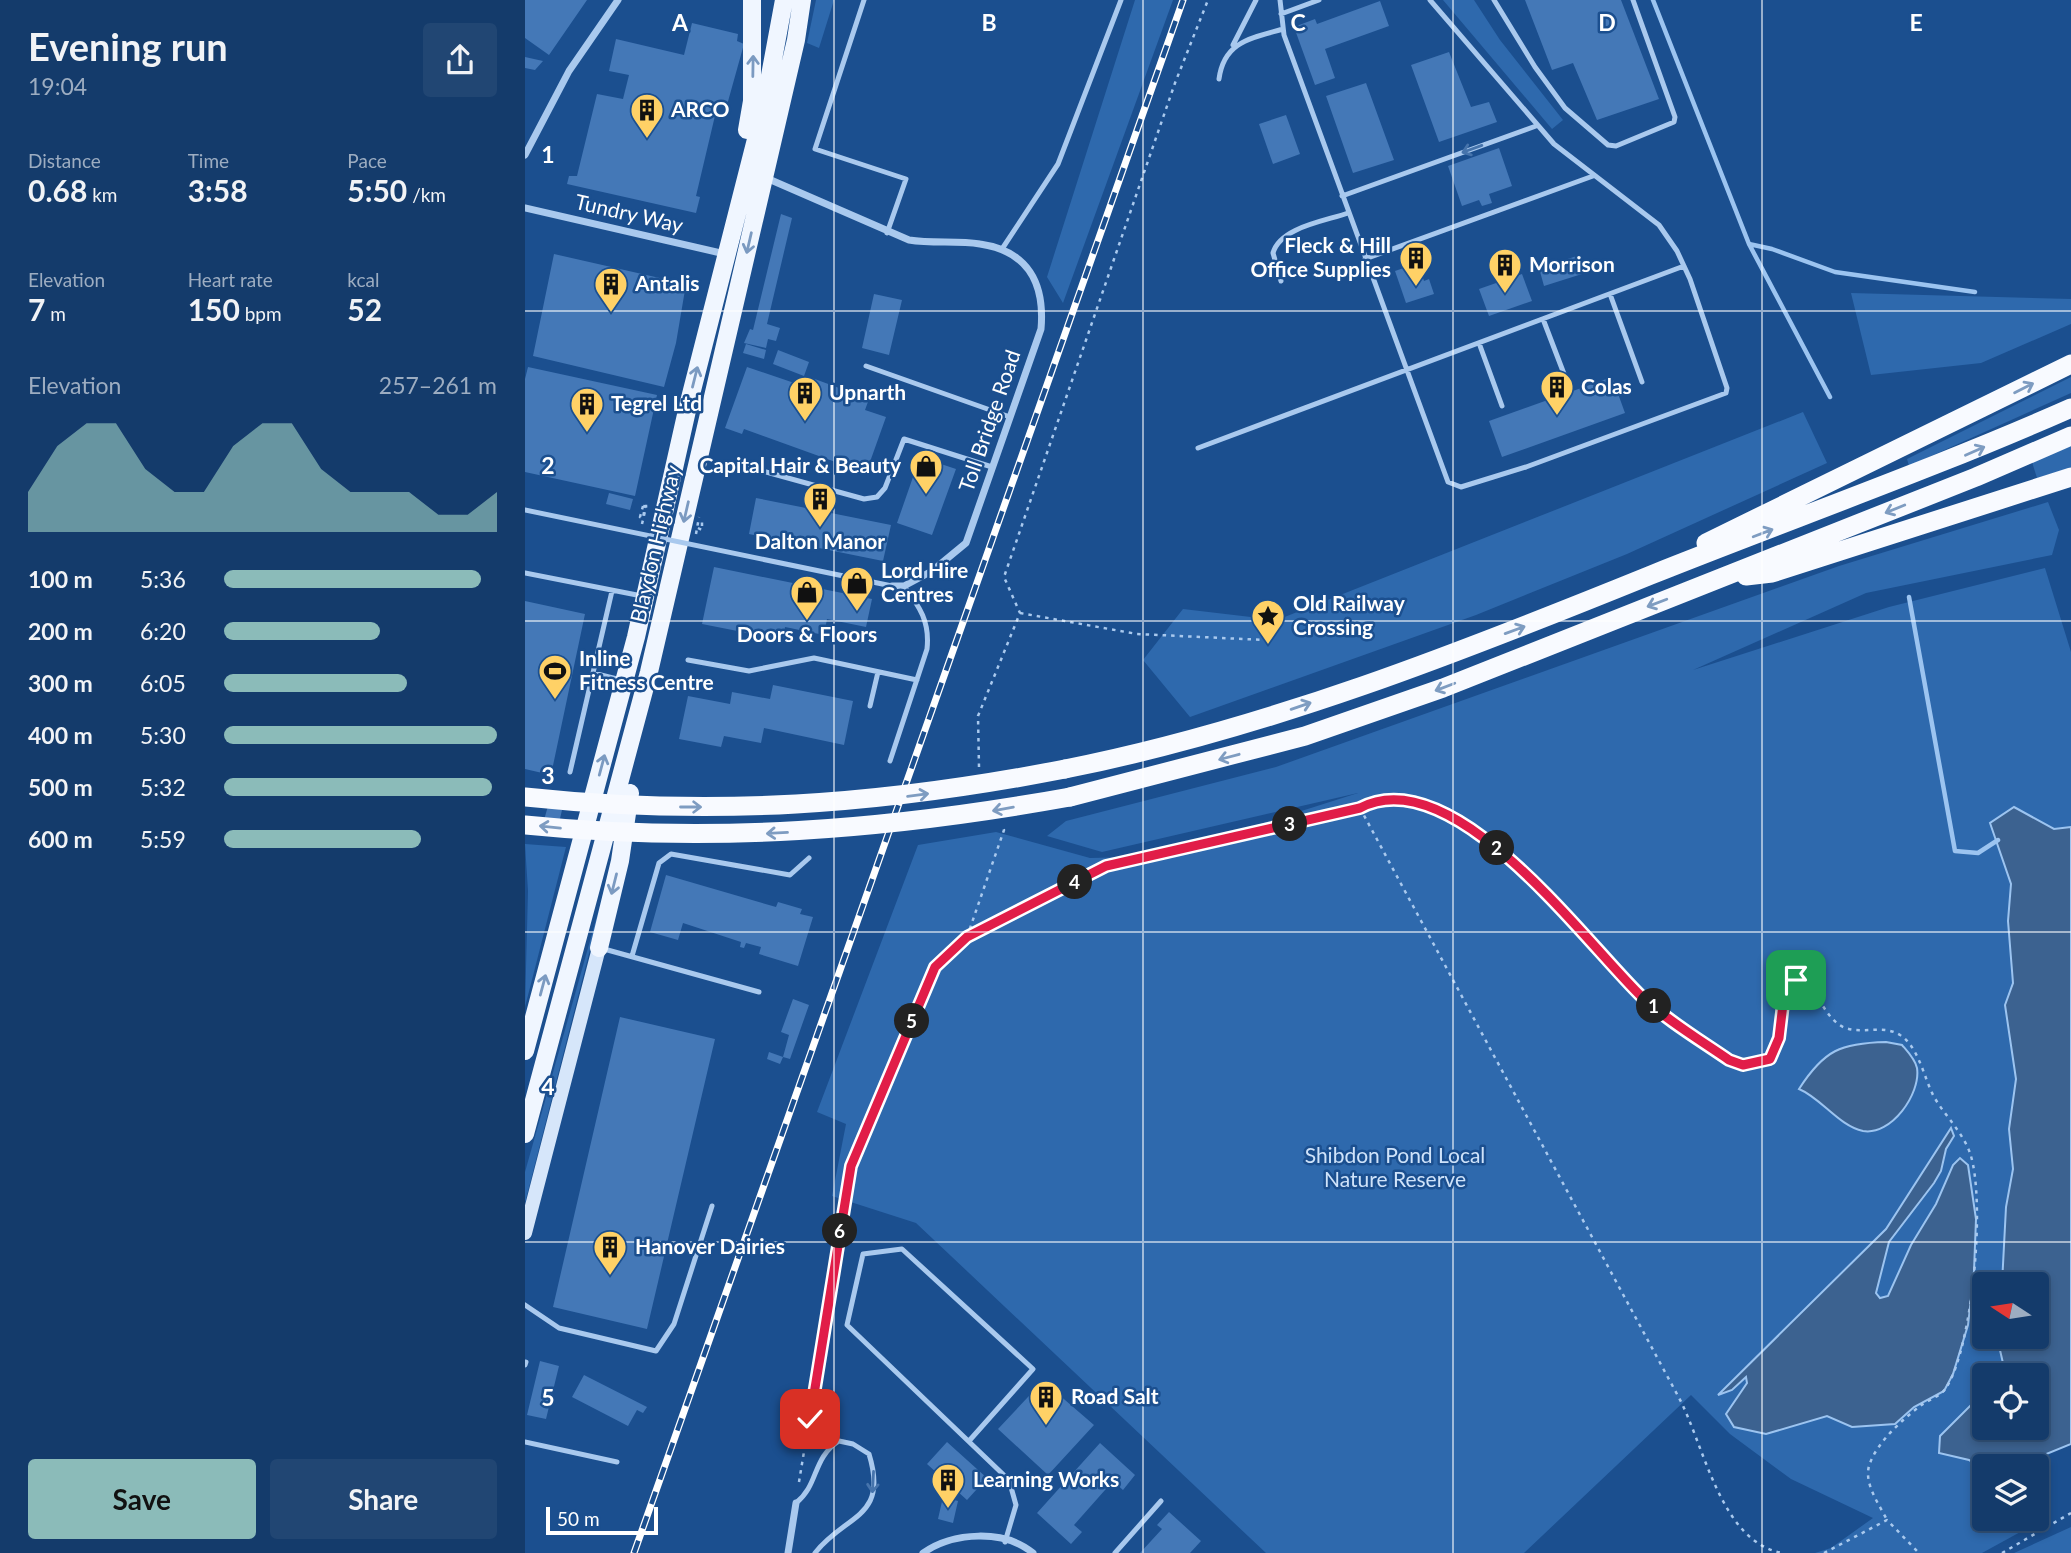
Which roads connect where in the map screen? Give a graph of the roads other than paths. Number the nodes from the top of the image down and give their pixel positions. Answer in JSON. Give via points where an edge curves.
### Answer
{"nodes":[{"id":1,"x":618,"y":0,"type":"edge"},
{"id":2,"x":752,"y":0,"type":"edge"},
{"id":3,"x":784,"y":0,"type":"edge"},
{"id":4,"x":802,"y":0,"type":"edge"},
{"id":5,"x":865,"y":0,"type":"edge"},
{"id":6,"x":1121,"y":0,"type":"edge"},
{"id":7,"x":1256,"y":0,"type":"edge"},
{"id":8,"x":1280,"y":0,"type":"edge"},
{"id":9,"x":1319,"y":0,"type":"edge"},
{"id":10,"x":1430,"y":0,"type":"edge"},
{"id":11,"x":1495,"y":0,"type":"edge"},
{"id":12,"x":1633,"y":0,"type":"edge"},
{"id":13,"x":1308,"y":2,"type":"edge"},
{"id":14,"x":1281,"y":13,"type":"junction"},
{"id":15,"x":1283,"y":30,"type":"junction"},
{"id":16,"x":1232,"y":48,"type":"junction"},
{"id":17,"x":1219,"y":79,"type":"dead end"},
{"id":18,"x":1536,"y":126,"type":"junction"},
{"id":19,"x":525,"y":155,"type":"edge"},
{"id":20,"x":1593,"y":176,"type":"junction"},
{"id":21,"x":764,"y":177,"type":"junction"},
{"id":22,"x":1342,"y":196,"type":"junction"},
{"id":23,"x":737,"y":206,"type":"junction"},
{"id":24,"x":525,"y":208,"type":"edge"},
{"id":25,"x":1348,"y":212,"type":"junction"},
{"id":26,"x":887,"y":233,"type":"junction"},
{"id":27,"x":1003,"y":249,"type":"junction"},
{"id":28,"x":726,"y":255,"type":"junction"},
{"id":29,"x":1365,"y":259,"type":"junction"},
{"id":30,"x":1684,"y":267,"type":"junction"},
{"id":31,"x":1281,"y":281,"type":"dead end"},
{"id":32,"x":1609,"y":294,"type":"junction"},
{"id":33,"x":1543,"y":319,"type":"junction"},
{"id":34,"x":1479,"y":342,"type":"junction"},
{"id":35,"x":2071,"y":364,"type":"edge"},
{"id":36,"x":866,"y":366,"type":"dead end"},
{"id":37,"x":1405,"y":370,"type":"junction"},
{"id":38,"x":1642,"y":382,"type":"dead end"},
{"id":39,"x":1569,"y":387,"type":"dead end"},
{"id":40,"x":1502,"y":406,"type":"dead end"},
{"id":41,"x":2071,"y":408,"type":"edge"},
{"id":42,"x":1010,"y":417,"type":"junction"},
{"id":43,"x":2071,"y":436,"type":"edge"},
{"id":44,"x":1198,"y":448,"type":"dead end"},
{"id":45,"x":744,"y":466,"type":"dead end"},
{"id":46,"x":992,"y":467,"type":"junction"},
{"id":47,"x":2071,"y":477,"type":"edge"},
{"id":48,"x":525,"y":510,"type":"edge"},
{"id":49,"x":525,"y":573,"type":"edge"},
{"id":50,"x":1654,"y":574,"type":"junction"},
{"id":51,"x":1721,"y":578,"type":"junction"},
{"id":52,"x":892,"y":586,"type":"joint"},
{"id":53,"x":904,"y":586,"type":"junction"},
{"id":54,"x":612,"y":591,"type":"junction"},
{"id":55,"x":645,"y":596,"type":"junction"},
{"id":56,"x":688,"y":660,"type":"dead end"},
{"id":57,"x":649,"y":672,"type":"junction"},
{"id":58,"x":878,"y":672,"type":"junction"},
{"id":59,"x":593,"y":673,"type":"junction"},
{"id":60,"x":917,"y":680,"type":"junction"},
{"id":61,"x":624,"y":681,"type":"junction"},
{"id":62,"x":870,"y":706,"type":"dead end"},
{"id":63,"x":890,"y":761,"type":"dead end"},
{"id":64,"x":570,"y":772,"type":"dead end"},
{"id":65,"x":525,"y":797,"type":"edge"},
{"id":66,"x":525,"y":825,"type":"edge"},
{"id":67,"x":809,"y":858,"type":"dead end"},
{"id":68,"x":599,"y":947,"type":"junction"},
{"id":69,"x":632,"y":956,"type":"junction"},
{"id":70,"x":759,"y":992,"type":"dead end"},
{"id":71,"x":525,"y":1051,"type":"edge"},
{"id":72,"x":525,"y":1135,"type":"edge"},
{"id":73,"x":712,"y":1206,"type":"dead end"},
{"id":74,"x":525,"y":1233,"type":"edge"},
{"id":75,"x":525,"y":1305,"type":"edge"},
{"id":76,"x":969,"y":1441,"type":"junction"},
{"id":77,"x":525,"y":1442,"type":"edge"},
{"id":78,"x":617,"y":1462,"type":"dead end"},
{"id":79,"x":1161,"y":1501,"type":"dead end"},
{"id":80,"x":796,"y":1503,"type":"joint"},
{"id":81,"x":1005,"y":1542,"type":"junction"},
{"id":82,"x":788,"y":1553,"type":"edge"},
{"id":83,"x":815,"y":1553,"type":"edge"},
{"id":84,"x":923,"y":1553,"type":"edge"},
{"id":85,"x":1033,"y":1553,"type":"edge"},
{"id":86,"x":1115,"y":1553,"type":"edge"}],
"edges":[{"from":1,"to":19,"type":"street","via":[[569,71]]},
{"from":23,"to":2,"type":"main road","one_way":true,"via":[[752,101]]},
{"from":3,"to":23,"type":"main road","name":"Blaydon Highway","via":[[766,96]]},
{"from":4,"to":21,"type":"main road","name":"Blaydon Highway"},
{"from":5,"to":26,"type":"lane","via":[[815,149],[906,178]]},
{"from":6,"to":27,"type":"lane","via":[[1058,164]]},
{"from":7,"to":16,"type":"lane"},
{"from":8,"to":14,"type":"lane"},
{"from":9,"to":13,"type":"lane"},
{"from":10,"to":18,"type":"lane"},
{"from":11,"to":12,"type":"lane","via":[[1565,108],[1608,145],[1616,146],[1674,122],[1675,117]]},
{"from":13,"to":14,"type":"lane"},
{"from":14,"to":15,"type":"lane"},
{"from":15,"to":16,"type":"lane","via":[[1240,41]]},
{"from":15,"to":22,"type":"lane"},
{"from":16,"to":17,"type":"lane"},
{"from":18,"to":20,"type":"lane"},
{"from":18,"to":22,"type":"lane","one_way":true},
{"from":20,"to":29,"type":"lane"},
{"from":20,"to":30,"type":"lane","via":[[1659,225]]},
{"from":21,"to":26,"type":"street"},
{"from":21,"to":57,"type":"main road","name":"Blaydon Highway","one_way":true},
{"from":22,"to":25,"type":"lane"},
{"from":23,"to":28,"type":"main road","name":"Blaydon Highway"},
{"from":24,"to":28,"type":"street","name":"Tundry Way"},
{"from":25,"to":29,"type":"lane"},
{"from":25,"to":31,"type":"lane","via":[[1278,241],[1273,253]]},
{"from":26,"to":27,"type":"street","via":[[935,245],[977,243]]},
{"from":27,"to":42,"type":"street","name":"Toll Bridge Road","via":[[1034,277],[1043,306],[1041,329]]},
{"from":55,"to":28,"type":"main road","name":"Blaydon Highway","one_way":true},
{"from":29,"to":37,"type":"lane"},
{"from":30,"to":32,"type":"lane"},
{"from":30,"to":37,"type":"lane","via":[[1727,388],[1715,399],[1461,487],[1448,482]]},
{"from":32,"to":33,"type":"lane"},
{"from":32,"to":38,"type":"lane"},
{"from":33,"to":34,"type":"lane"},
{"from":33,"to":39,"type":"lane"},
{"from":34,"to":37,"type":"lane"},
{"from":34,"to":40,"type":"lane"},
{"from":50,"to":35,"type":"highway","one_way":true,"via":[[1716,537]]},
{"from":36,"to":42,"type":"lane"},
{"from":37,"to":44,"type":"lane"},
{"from":50,"to":41,"type":"highway","one_way":true,"via":[[1961,457]]},
{"from":42,"to":46,"type":"street","name":"Toll Bridge Road"},
{"from":43,"to":51,"type":"highway","one_way":true},
{"from":45,"to":46,"type":"lane","via":[[864,499],[877,497],[885,488],[904,439]]},
{"from":46,"to":53,"type":"street","name":"Toll Bridge Road","via":[[966,543],[932,571]]},
{"from":47,"to":51,"type":"highway","via":[[1772,573]]},
{"from":48,"to":52,"type":"lane","name":"Toll Bridge Road","bridge":true},
{"from":49,"to":54,"type":"lane"},
{"from":65,"to":50,"type":"highway","one_way":true,"bridge":true,"via":[[656,807],[823,804],[925,794],[1065,769],[1155,750],[1287,711],[1542,620]]},
{"from":51,"to":66,"type":"highway","one_way":true,"bridge":true,"via":[[1443,688],[1305,736],[1070,797],[913,823],[792,832],[667,834]]},
{"from":52,"to":53,"type":"street","name":"Toll Bridge Road"},
{"from":53,"to":60,"type":"lane","via":[[921,609],[929,631]]},
{"from":54,"to":55,"type":"lane"},
{"from":54,"to":59,"type":"lane"},
{"from":55,"to":61,"type":"main road","name":"Blaydon Highway"},
{"from":56,"to":58,"type":"lane","via":[[750,671],[814,658]]},
{"from":57,"to":68,"type":"main road","one_way":true,"via":[[620,861]]},
{"from":57,"to":72,"type":"main road","name":"Blaydon Highway"},
{"from":58,"to":60,"type":"lane"},
{"from":58,"to":62,"type":"lane"},
{"from":59,"to":61,"type":"lane"},
{"from":59,"to":64,"type":"lane"},
{"from":60,"to":63,"type":"lane"},
{"from":71,"to":61,"type":"main road","name":"Blaydon Highway","one_way":true},
{"from":67,"to":69,"type":"lane","via":[[790,875],[671,854],[659,863]]},
{"from":68,"to":69,"type":"lane"},
{"from":68,"to":74,"type":"main road"},
{"from":69,"to":70,"type":"lane"},
{"from":73,"to":75,"type":"lane","via":[[674,1324],[656,1351],[559,1328]]},
{"from":76,"to":76,"type":"lane","via":[[847,1325],[863,1254],[902,1248],[1033,1369]]},
{"from":76,"to":81,"type":"lane","via":[[1009,1480],[1016,1505]]},
{"from":77,"to":78,"type":"lane"},
{"from":79,"to":86,"type":"lane"},
{"from":80,"to":82,"type":"street"},
{"from":80,"to":83,"type":"lane","one_way":true,"via":[[808,1494],[826,1449],[839,1441],[869,1454],[874,1490],[866,1510]]},
{"from":81,"to":84,"type":"street","via":[[961,1536]]},
{"from":81,"to":85,"type":"street"}]}
